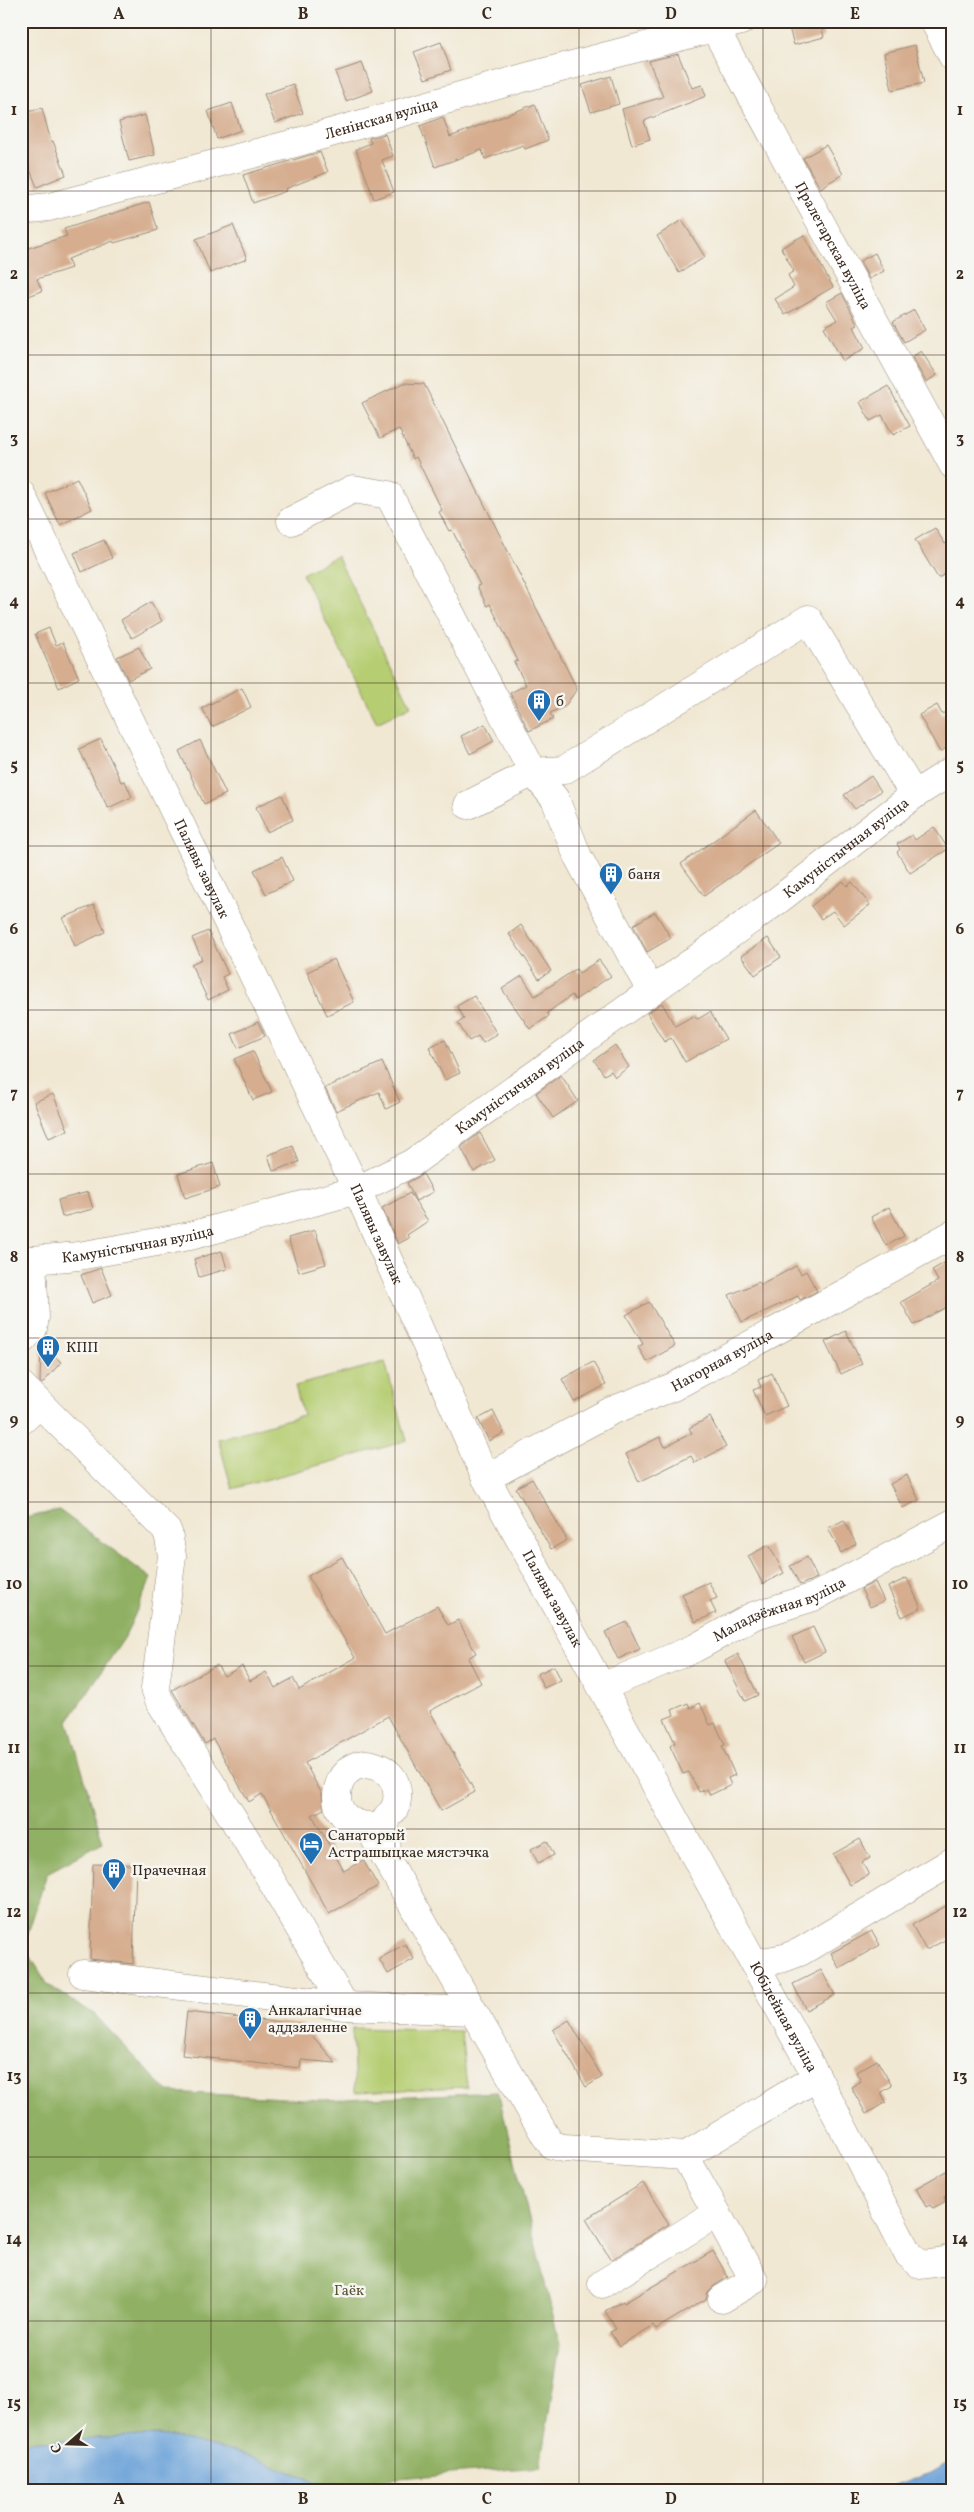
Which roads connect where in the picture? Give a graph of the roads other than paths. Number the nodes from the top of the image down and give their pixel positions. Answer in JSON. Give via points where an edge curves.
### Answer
{"nodes":[{"id":1,"x":741,"y":21,"type":"edge"},
{"id":2,"x":934,"y":21,"type":"edge"},
{"id":3,"x":704,"y":26,"type":"edge"},
{"id":4,"x":953,"y":57,"type":"edge"},
{"id":5,"x":21,"y":210,"type":"edge"},
{"id":6,"x":953,"y":464,"type":"edge"},
{"id":7,"x":21,"y":494,"type":"edge"},
{"id":8,"x":291,"y":521,"type":"dead end"},
{"id":9,"x":953,"y":770,"type":"edge"},
{"id":10,"x":533,"y":772,"type":"junction"},
{"id":11,"x":914,"y":795,"type":"junction"},
{"id":12,"x":468,"y":805,"type":"dead end"},
{"id":13,"x":651,"y":991,"type":"junction"},
{"id":14,"x":357,"y":1190,"type":"junction"},
{"id":15,"x":953,"y":1234,"type":"edge"},
{"id":16,"x":27,"y":1261,"type":"edge"},
{"id":17,"x":21,"y":1341,"type":"edge"},
{"id":18,"x":27,"y":1403,"type":"edge"},
{"id":19,"x":486,"y":1478,"type":"junction"},
{"id":20,"x":953,"y":1523,"type":"edge"},
{"id":21,"x":602,"y":1688,"type":"junction"},
{"id":22,"x":388,"y":1860,"type":"dead end"},
{"id":23,"x":953,"y":1861,"type":"edge"},
{"id":24,"x":754,"y":1964,"type":"junction"},
{"id":25,"x":83,"y":1974,"type":"dead end"},
{"id":26,"x":345,"y":2006,"type":"junction"},
{"id":27,"x":473,"y":2011,"type":"junction"},
{"id":28,"x":816,"y":2077,"type":"junction"},
{"id":29,"x":685,"y":2156,"type":"junction"},
{"id":30,"x":717,"y":2213,"type":"junction"},
{"id":31,"x":953,"y":2258,"type":"edge"},
{"id":32,"x":602,"y":2284,"type":"dead end"},
{"id":33,"x":722,"y":2299,"type":"dead end"}],
"edges":[{"from":1,"to":3,"type":"street","name":"Ленінская вуліца"},
{"from":2,"to":4,"type":"street"},
{"from":3,"to":5,"type":"street","name":"Ленінская вуліца","via":[[295,143],[48,207]]},
{"from":3,"to":6,"type":"street","name":"Пралетарская вуліца"},
{"from":7,"to":14,"type":"street","name":"Палявы завулак"},
{"from":8,"to":10,"type":"street","via":[[353,489],[389,495]]},
{"from":9,"to":11,"type":"street","name":"Камуністычная вуліца"},
{"from":10,"to":11,"type":"street","via":[[564,770],[808,619]]},
{"from":10,"to":12,"type":"street"},
{"from":10,"to":13,"type":"street","via":[[555,799],[578,857]]},
{"from":11,"to":13,"type":"street","name":"Камуністычная вуліца","via":[[777,901]]},
{"from":13,"to":14,"type":"street","name":"Камуністычная вуліца","via":[[412,1163]]},
{"from":14,"to":16,"type":"street","name":"Камуністычная вуліца","via":[[190,1236],[79,1256]]},
{"from":14,"to":19,"type":"street","name":"Палявы завулак"},
{"from":15,"to":19,"type":"street","name":"Нагорная вуліца","via":[[673,1387],[611,1411]]},
{"from":16,"to":17,"type":"street","via":[[35,1317],[33,1329]]},
{"from":18,"to":26,"type":"street","via":[[168,1532],[172,1556],[155,1688],[157,1694]]},
{"from":19,"to":21,"type":"street","name":"Палявы завулак"},
{"from":20,"to":21,"type":"street","name":"Маладзёжная вуліца","via":[[814,1596],[753,1616],[695,1648]]},
{"from":21,"to":24,"type":"street","name":"Палявы завулак"},
{"from":22,"to":27,"type":"street"},
{"from":23,"to":24,"type":"street","name":"Юбілейная вуліца","via":[[800,1952]]},
{"from":24,"to":28,"type":"street","name":"Юбілейная вуліца"},
{"from":25,"to":26,"type":"street"},
{"from":26,"to":27,"type":"street"},
{"from":27,"to":29,"type":"street","via":[[552,2145]]},
{"from":28,"to":29,"type":"street"},
{"from":28,"to":31,"type":"street","name":"Юбілейная вуліца","via":[[908,2254],[922,2265]]},
{"from":29,"to":30,"type":"street"},
{"from":30,"to":32,"type":"street"},
{"from":30,"to":33,"type":"street","via":[[754,2280]]}]}
